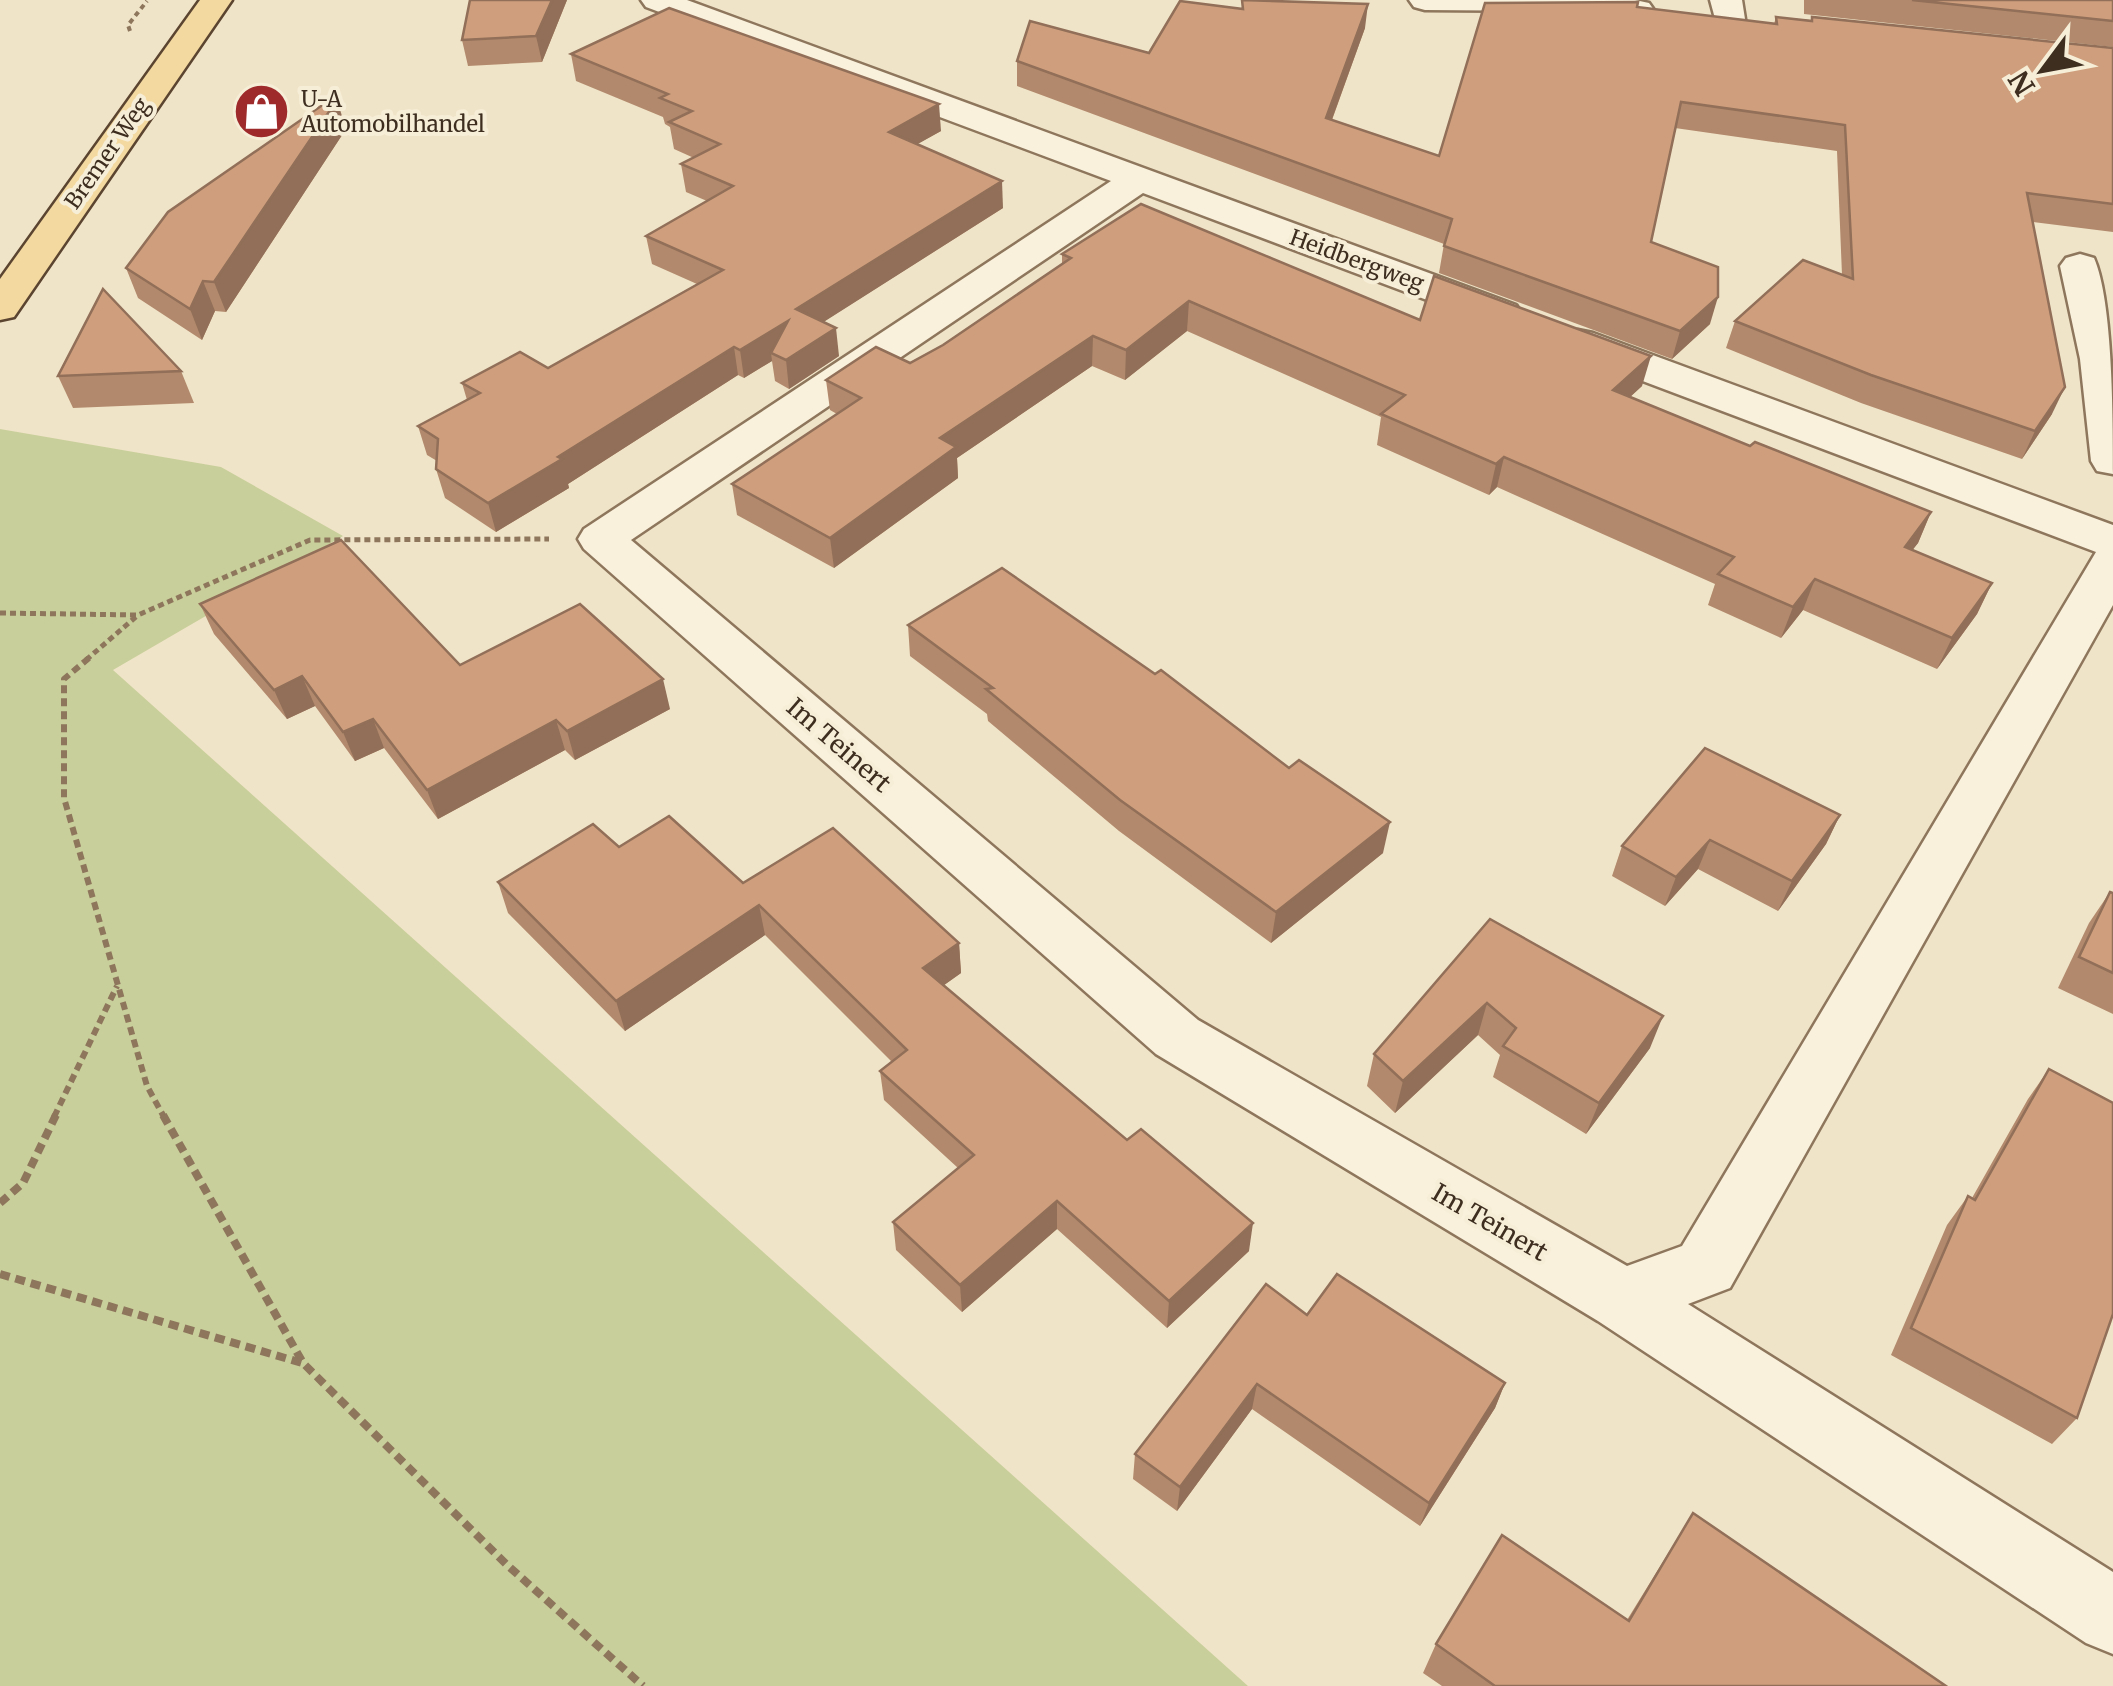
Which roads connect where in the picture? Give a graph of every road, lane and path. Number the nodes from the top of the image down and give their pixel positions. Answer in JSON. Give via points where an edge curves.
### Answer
{"nodes":[{"id":1,"x":148,"y":0,"type":"edge"},
{"id":2,"x":216,"y":0,"type":"edge"},
{"id":3,"x":656,"y":0,"type":"edge"},
{"id":4,"x":1425,"y":0,"type":"edge"},
{"id":5,"x":1727,"y":10,"type":"edge"},
{"id":6,"x":1766,"y":24,"type":"edge"},
{"id":7,"x":128,"y":25,"type":"dead end"},
{"id":8,"x":1140,"y":179,"type":"junction"},
{"id":9,"x":2080,"y":266,"type":"dead end"},
{"id":10,"x":0,"y":308,"type":"edge"},
{"id":11,"x":2113,"y":462,"type":"edge"},
{"id":12,"x":600,"y":539,"type":"junction"},
{"id":13,"x":2113,"y":542,"type":"edge"},
{"id":14,"x":2113,"y":564,"type":"edge"},
{"id":15,"x":0,"y":613,"type":"edge"},
{"id":16,"x":138,"y":616,"type":"junction"},
{"id":17,"x":117,"y":984,"type":"junction"},
{"id":18,"x":0,"y":1203,"type":"edge"},
{"id":19,"x":0,"y":1274,"type":"edge"},
{"id":20,"x":1622,"y":1299,"type":"junction"},
{"id":21,"x":303,"y":1363,"type":"junction"},
{"id":22,"x":2113,"y":1616,"type":"edge"},
{"id":23,"x":643,"y":1686,"type":"edge"}],
"edges":[{"from":1,"to":7,"type":"path"},
{"from":2,"to":10,"type":"main road","name":"Bremer Weg"},
{"from":3,"to":8,"type":"street","name":"Heidbergweg"},
{"from":4,"to":5,"type":"street","via":[[1557,2],[1681,15]]},
{"from":5,"to":6,"type":"street"},
{"from":8,"to":12,"type":"street"},
{"from":8,"to":13,"type":"street","name":"Heidbergweg"},
{"from":9,"to":11,"type":"street","via":[[2101,359]]},
{"from":12,"to":16,"type":"path","via":[[310,540]]},
{"from":12,"to":20,"type":"street","name":"Im Teinert","via":[[1178,1037]]},
{"from":14,"to":20,"type":"street","via":[[1706,1267]]},
{"from":15,"to":16,"type":"path"},
{"from":16,"to":17,"type":"path","via":[[64,679],[64,798]]},
{"from":17,"to":18,"type":"path","via":[[23,1182]]},
{"from":17,"to":21,"type":"path","via":[[147,1086]]},
{"from":19,"to":21,"type":"path"},
{"from":20,"to":22,"type":"street","name":"Im Teinert"},
{"from":21,"to":23,"type":"path","via":[[506,1564]]}]}
